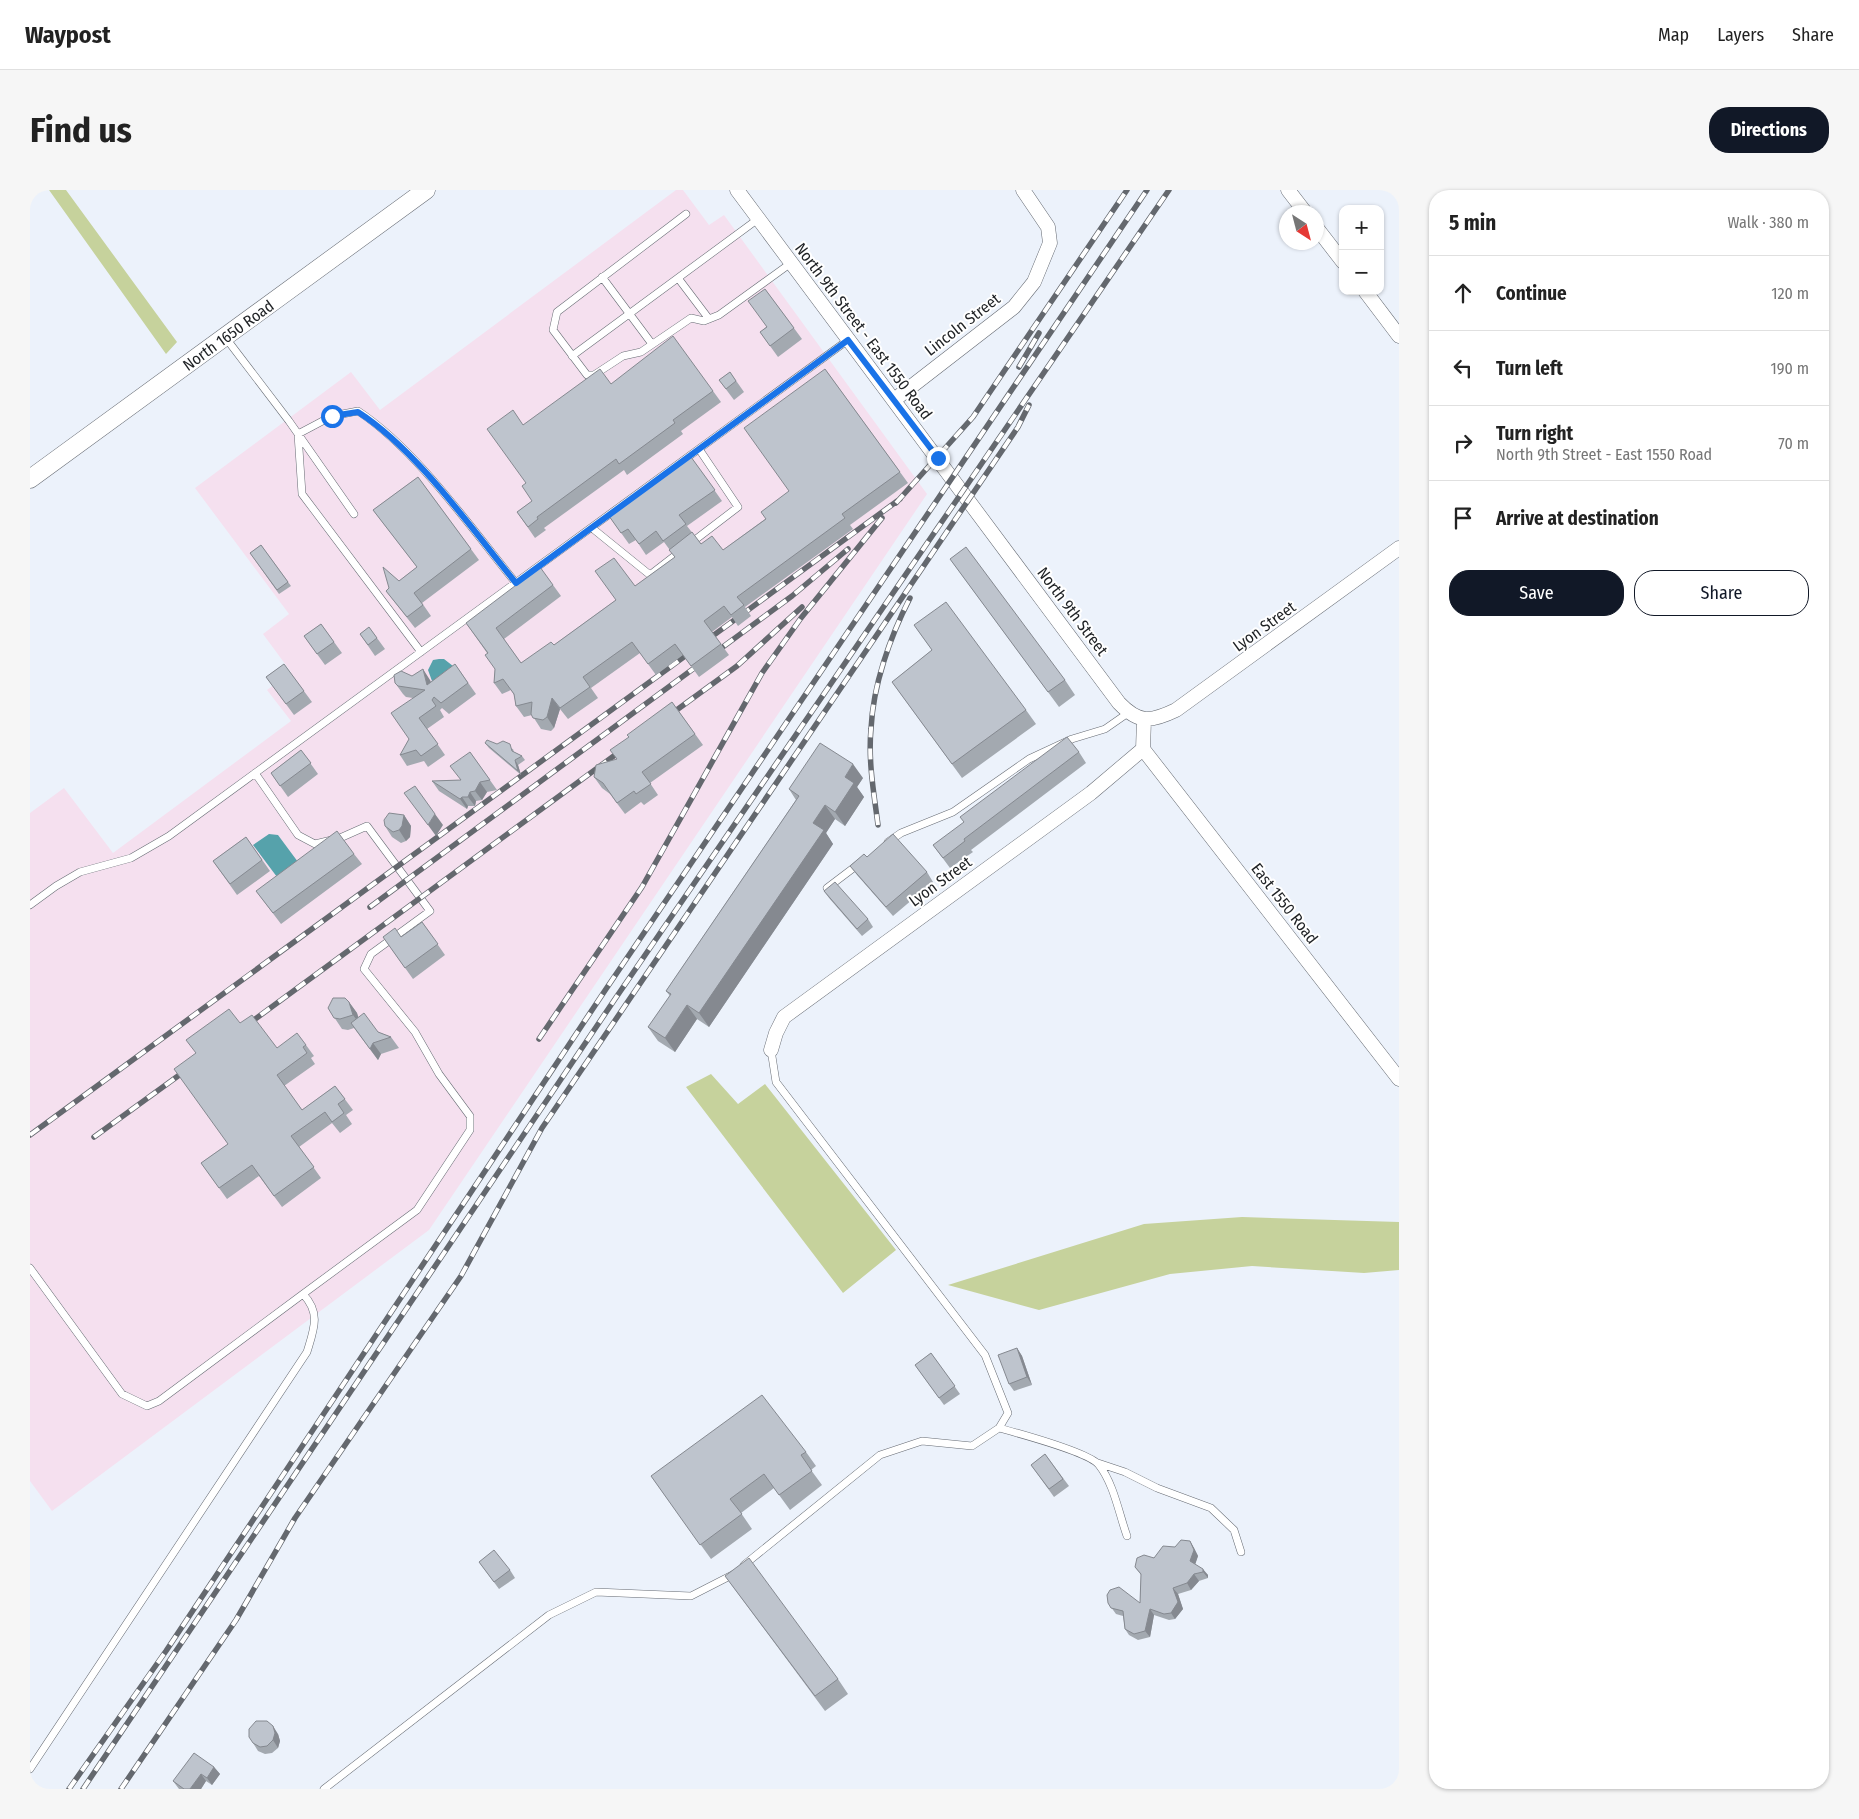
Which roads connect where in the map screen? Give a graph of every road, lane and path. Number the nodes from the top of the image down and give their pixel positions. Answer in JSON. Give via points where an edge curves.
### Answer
{"nodes":[{"id":1,"x":426,"y":190,"type":"edge"},
{"id":2,"x":736,"y":190,"type":"edge"},
{"id":3,"x":1023,"y":190,"type":"edge"},
{"id":4,"x":1288,"y":190,"type":"edge"},
{"id":5,"x":1300,"y":205,"type":"edge"},
{"id":6,"x":686,"y":214,"type":"dead end"},
{"id":7,"x":758,"y":219,"type":"junction"},
{"id":8,"x":1324,"y":237,"type":"edge"},
{"id":9,"x":1339,"y":257,"type":"edge"},
{"id":10,"x":791,"y":263,"type":"junction"},
{"id":11,"x":602,"y":277,"type":"junction"},
{"id":12,"x":678,"y":278,"type":"junction"},
{"id":13,"x":1368,"y":295,"type":"edge"},
{"id":14,"x":629,"y":313,"type":"junction"},
{"id":15,"x":709,"y":319,"type":"junction"},
{"id":16,"x":1399,"y":336,"type":"edge"},
{"id":17,"x":225,"y":337,"type":"junction"},
{"id":18,"x":848,"y":340,"type":"junction"},
{"id":19,"x":652,"y":344,"type":"junction"},
{"id":20,"x":572,"y":356,"type":"junction"},
{"id":21,"x":894,"y":400,"type":"junction"},
{"id":22,"x":298,"y":434,"type":"junction"},
{"id":23,"x":699,"y":449,"type":"junction"},
{"id":24,"x":30,"y":479,"type":"edge"},
{"id":25,"x":962,"y":492,"type":"joint"},
{"id":26,"x":354,"y":514,"type":"dead end"},
{"id":27,"x":592,"y":528,"type":"junction"},
{"id":28,"x":1399,"y":548,"type":"edge"},
{"id":29,"x":516,"y":583,"type":"junction"},
{"id":30,"x":421,"y":652,"type":"junction"},
{"id":31,"x":1128,"y":713,"type":"junction"},
{"id":32,"x":1144,"y":720,"type":"junction"},
{"id":33,"x":1142,"y":749,"type":"junction"},
{"id":34,"x":256,"y":773,"type":"junction"},
{"id":35,"x":878,"y":850,"type":"edge"},
{"id":36,"x":864,"y":860,"type":"edge"},
{"id":37,"x":827,"y":888,"type":"edge"},
{"id":38,"x":30,"y":905,"type":"edge"},
{"id":39,"x":771,"y":1050,"type":"joint"},
{"id":40,"x":1399,"y":1079,"type":"edge"},
{"id":41,"x":30,"y":1268,"type":"edge"},
{"id":42,"x":303,"y":1294,"type":"junction"},
{"id":43,"x":999,"y":1428,"type":"junction"},
{"id":44,"x":1098,"y":1464,"type":"junction"},
{"id":45,"x":1127,"y":1536,"type":"dead end"},
{"id":46,"x":1241,"y":1552,"type":"dead end"},
{"id":47,"x":30,"y":1769,"type":"edge"},
{"id":48,"x":324,"y":1789,"type":"edge"}],
"edges":[{"from":1,"to":17,"type":"street","name":"North 1650 Road"},
{"from":2,"to":7,"type":"street","name":"North 9th Street - East 1550 Road"},
{"from":3,"to":21,"type":"street","name":"Lincoln Street","via":[[1048,227],[1050,243],[1034,282],[1014,307]]},
{"from":4,"to":5,"type":"street"},
{"from":6,"to":11,"type":"lane"},
{"from":7,"to":10,"type":"street","name":"North 9th Street - East 1550 Road"},
{"from":7,"to":12,"type":"lane"},
{"from":8,"to":9,"type":"street"},
{"from":10,"to":15,"type":"lane"},
{"from":10,"to":18,"type":"street","name":"North 9th Street - East 1550 Road"},
{"from":11,"to":14,"type":"lane"},
{"from":11,"to":20,"type":"lane","via":[[557,312],[553,330]]},
{"from":12,"to":14,"type":"lane"},
{"from":12,"to":15,"type":"lane"},
{"from":13,"to":16,"type":"street"},
{"from":14,"to":19,"type":"lane"},
{"from":14,"to":20,"type":"lane"},
{"from":15,"to":19,"type":"lane","via":[[691,318]]},
{"from":17,"to":22,"type":"lane"},
{"from":17,"to":24,"type":"street","name":"North 1650 Road"},
{"from":18,"to":21,"type":"street","name":"North 9th Street - East 1550 Road"},
{"from":18,"to":23,"type":"lane"},
{"from":19,"to":20,"type":"lane","via":[[641,352],[623,356],[594,375],[587,375]]},
{"from":21,"to":25,"type":"street","name":"North 9th Street - East 1550 Road"},
{"from":22,"to":26,"type":"lane"},
{"from":22,"to":29,"type":"lane","via":[[332,416],[358,412],[375,423],[434,482]]},
{"from":22,"to":30,"type":"lane","via":[[302,494]]},
{"from":23,"to":27,"type":"lane"},
{"from":23,"to":27,"type":"lane","via":[[738,507],[650,576]]},
{"from":25,"to":31,"type":"street","name":"North 9th Street"},
{"from":27,"to":29,"type":"lane"},
{"from":28,"to":32,"type":"street","name":"Lyon Street","via":[[1176,710],[1160,718]]},
{"from":29,"to":30,"type":"lane"},
{"from":30,"to":34,"type":"lane"},
{"from":31,"to":32,"type":"street","name":"North 9th Street"},
{"from":31,"to":35,"type":"lane","via":[[1105,729],[1072,739],[1028,759],[954,812],[901,833]]},
{"from":32,"to":33,"type":"street"},
{"from":33,"to":39,"type":"street","name":"Lyon Street","via":[[1091,793],[784,1017]]},
{"from":33,"to":40,"type":"street","name":"East 1550 Road"},
{"from":34,"to":38,"type":"lane","via":[[170,836],[131,858],[80,872]]},
{"from":34,"to":42,"type":"lane","via":[[298,835],[315,844],[340,838],[367,826],[430,911],[372,954],[364,969],[415,1032],[439,1074],[470,1116],[470,1130],[417,1210]]},
{"from":36,"to":37,"type":"lane"},
{"from":39,"to":43,"type":"lane","via":[[776,1082],[985,1355],[1008,1413]]},
{"from":41,"to":42,"type":"lane","via":[[122,1394],[147,1406],[159,1402]]},
{"from":42,"to":47,"type":"lane","via":[[310,1301],[316,1320],[308,1352]]},
{"from":43,"to":44,"type":"lane","via":[[1045,1440]]},
{"from":43,"to":48,"type":"lane","via":[[972,1446],[922,1441],[880,1455],[736,1573],[691,1596],[596,1592],[548,1615]]},
{"from":44,"to":45,"type":"lane","via":[[1111,1488]]},
{"from":44,"to":46,"type":"lane","via":[[1211,1508],[1234,1530]]}]}
